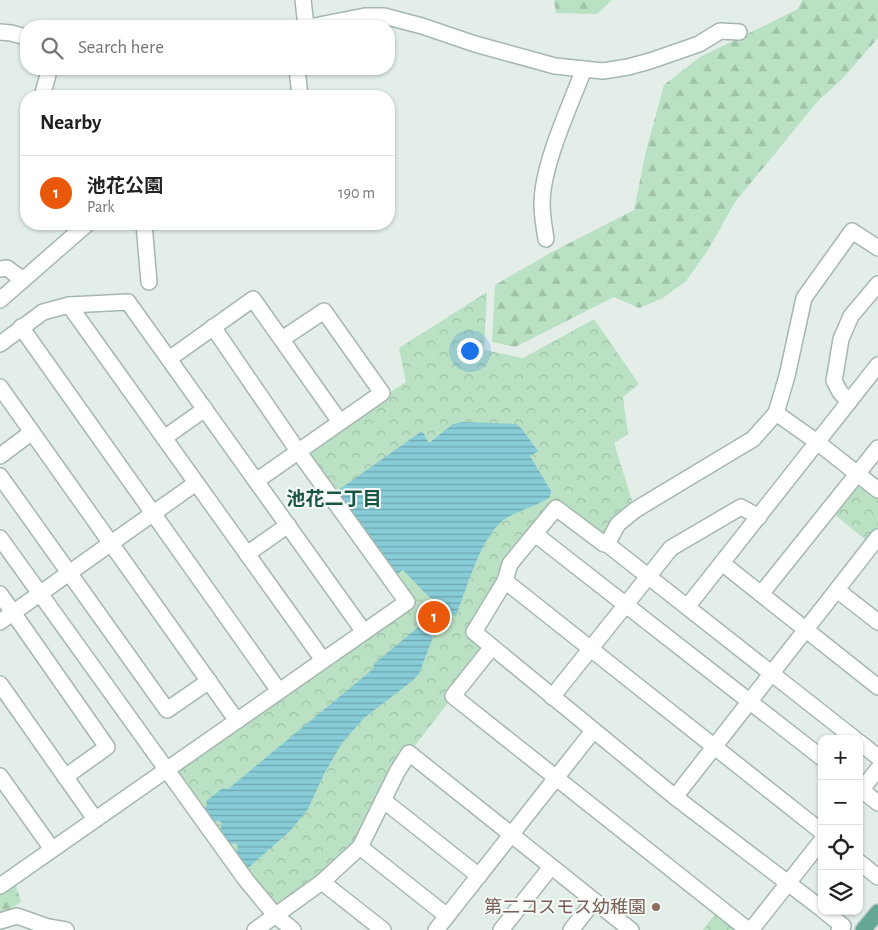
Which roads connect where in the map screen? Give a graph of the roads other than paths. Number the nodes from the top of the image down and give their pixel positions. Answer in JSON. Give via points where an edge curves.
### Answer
{"nodes":[{"id":1,"x":302,"y":0,"type":"edge"},
{"id":2,"x":305,"y":20,"type":"edge"},
{"id":3,"x":345,"y":20,"type":"edge"},
{"id":4,"x":0,"y":32,"type":"edge"},
{"id":5,"x":739,"y":32,"type":"dead end"},
{"id":6,"x":20,"y":36,"type":"edge"},
{"id":7,"x":584,"y":69,"type":"junction"},
{"id":8,"x":48,"y":75,"type":"edge"},
{"id":9,"x":298,"y":75,"type":"edge"},
{"id":10,"x":44,"y":90,"type":"edge"},
{"id":11,"x":300,"y":90,"type":"edge"},
{"id":12,"x":80,"y":230,"type":"edge"},
{"id":13,"x":145,"y":230,"type":"edge"},
{"id":14,"x":546,"y":238,"type":"dead end"},
{"id":15,"x":878,"y":248,"type":"edge"},
{"id":16,"x":0,"y":269,"type":"edge"},
{"id":17,"x":23,"y":280,"type":"junction"},
{"id":18,"x":149,"y":282,"type":"dead end"},
{"id":19,"x":878,"y":284,"type":"edge"},
{"id":20,"x":0,"y":300,"type":"edge"},
{"id":21,"x":69,"y":306,"type":"junction"},
{"id":22,"x":212,"y":327,"type":"junction"},
{"id":23,"x":21,"y":328,"type":"junction"},
{"id":24,"x":282,"y":339,"type":"junction"},
{"id":25,"x":0,"y":344,"type":"edge"},
{"id":26,"x":168,"y":359,"type":"junction"},
{"id":27,"x":878,"y":365,"type":"edge"},
{"id":28,"x":0,"y":387,"type":"edge"},
{"id":29,"x":849,"y":402,"type":"junction"},
{"id":30,"x":205,"y":409,"type":"junction"},
{"id":31,"x":776,"y":413,"type":"junction"},
{"id":32,"x":340,"y":422,"type":"junction"},
{"id":33,"x":32,"y":432,"type":"junction"},
{"id":34,"x":164,"y":438,"type":"junction"},
{"id":35,"x":818,"y":442,"type":"junction"},
{"id":36,"x":878,"y":448,"type":"edge"},
{"id":37,"x":298,"y":451,"type":"junction"},
{"id":38,"x":0,"y":456,"type":"edge"},
{"id":39,"x":858,"y":474,"type":"junction"},
{"id":40,"x":0,"y":476,"type":"edge"},
{"id":41,"x":256,"y":481,"type":"junction"},
{"id":42,"x":196,"y":483,"type":"junction"},
{"id":43,"x":878,"y":490,"type":"edge"},
{"id":44,"x":153,"y":513,"type":"junction"},
{"id":45,"x":759,"y":517,"type":"junction"},
{"id":46,"x":288,"y":525,"type":"junction"},
{"id":47,"x":535,"y":534,"type":"junction"},
{"id":48,"x":878,"y":536,"type":"edge"},
{"id":49,"x":0,"y":538,"type":"edge"},
{"id":50,"x":111,"y":543,"type":"junction"},
{"id":51,"x":607,"y":544,"type":"junction"},
{"id":52,"x":873,"y":553,"type":"edge"},
{"id":53,"x":247,"y":554,"type":"junction"},
{"id":54,"x":722,"y":564,"type":"junction"},
{"id":55,"x":68,"y":573,"type":"junction"},
{"id":56,"x":647,"y":576,"type":"junction"},
{"id":57,"x":505,"y":581,"type":"junction"},
{"id":58,"x":837,"y":590,"type":"junction"},
{"id":59,"x":0,"y":594,"type":"edge"},
{"id":60,"x":40,"y":594,"type":"junction"},
{"id":61,"x":761,"y":594,"type":"junction"},
{"id":62,"x":625,"y":604,"type":"junction"},
{"id":63,"x":687,"y":607,"type":"junction"},
{"id":64,"x":13,"y":612,"type":"junction"},
{"id":65,"x":0,"y":622,"type":"edge"},
{"id":66,"x":878,"y":622,"type":"edge"},
{"id":67,"x":805,"y":630,"type":"junction"},
{"id":68,"x":364,"y":632,"type":"junction"},
{"id":69,"x":492,"y":647,"type":"junction"},
{"id":70,"x":590,"y":649,"type":"junction"},
{"id":71,"x":323,"y":660,"type":"junction"},
{"id":72,"x":771,"y":673,"type":"junction"},
{"id":73,"x":209,"y":681,"type":"junction"},
{"id":74,"x":878,"y":687,"type":"edge"},
{"id":75,"x":279,"y":691,"type":"junction"},
{"id":76,"x":2,"y":692,"type":"edge"},
{"id":77,"x":552,"y":697,"type":"junction"},
{"id":78,"x":749,"y":702,"type":"junction"},
{"id":79,"x":237,"y":721,"type":"junction"},
{"id":80,"x":594,"y":731,"type":"junction"},
{"id":81,"x":850,"y":735,"type":"edge"},
{"id":82,"x":863,"y":745,"type":"edge"},
{"id":83,"x":714,"y":747,"type":"junction"},
{"id":84,"x":818,"y":755,"type":"edge"},
{"id":85,"x":878,"y":757,"type":"edge"},
{"id":86,"x":878,"y":769,"type":"edge"},
{"id":87,"x":170,"y":775,"type":"junction"},
{"id":88,"x":0,"y":776,"type":"edge"},
{"id":89,"x":65,"y":777,"type":"junction"},
{"id":90,"x":556,"y":778,"type":"junction"},
{"id":91,"x":863,"y":786,"type":"edge"},
{"id":92,"x":863,"y":792,"type":"edge"},
{"id":93,"x":675,"y":797,"type":"junction"},
{"id":94,"x":383,"y":800,"type":"junction"},
{"id":95,"x":878,"y":803,"type":"edge"},
{"id":96,"x":95,"y":819,"type":"junction"},
{"id":97,"x":818,"y":829,"type":"edge"},
{"id":98,"x":510,"y":835,"type":"junction"},
{"id":99,"x":818,"y":845,"type":"edge"},
{"id":100,"x":360,"y":847,"type":"junction"},
{"id":101,"x":52,"y":849,"type":"junction"},
{"id":102,"x":863,"y":865,"type":"edge"},
{"id":103,"x":551,"y":867,"type":"junction"},
{"id":104,"x":479,"y":876,"type":"junction"},
{"id":105,"x":878,"y":877,"type":"edge"},
{"id":106,"x":3,"y":878,"type":"edge"},
{"id":107,"x":322,"y":882,"type":"junction"},
{"id":108,"x":788,"y":883,"type":"junction"},
{"id":109,"x":594,"y":901,"type":"junction"},
{"id":110,"x":818,"y":906,"type":"edge"},
{"id":111,"x":878,"y":912,"type":"edge"},
{"id":112,"x":275,"y":915,"type":"junction"},
{"id":113,"x":829,"y":915,"type":"edge"},
{"id":114,"x":447,"y":916,"type":"junction"},
{"id":115,"x":0,"y":921,"type":"edge"},
{"id":116,"x":66,"y":930,"type":"edge"},
{"id":117,"x":255,"y":930,"type":"edge"},
{"id":118,"x":294,"y":930,"type":"edge"},
{"id":119,"x":383,"y":930,"type":"edge"},
{"id":120,"x":436,"y":930,"type":"edge"},
{"id":121,"x":501,"y":930,"type":"edge"},
{"id":122,"x":571,"y":930,"type":"edge"},
{"id":123,"x":631,"y":930,"type":"edge"},
{"id":124,"x":749,"y":930,"type":"edge"},
{"id":125,"x":839,"y":930,"type":"edge"},
{"id":126,"x":863,"y":930,"type":"edge"}],
"edges":[{"from":1,"to":2,"type":"street"},
{"from":3,"to":7,"type":"street","via":[[384,16],[555,66]]},
{"from":4,"to":6,"type":"street"},
{"from":5,"to":7,"type":"street","via":[[720,31],[699,44],[628,67]]},
{"from":7,"to":14,"type":"street","via":[[545,181],[542,204]]},
{"from":8,"to":10,"type":"street"},
{"from":9,"to":11,"type":"street"},
{"from":12,"to":17,"type":"street"},
{"from":13,"to":18,"type":"street"},
{"from":15,"to":31,"type":"street","via":[[852,231],[804,298]]},
{"from":16,"to":17,"type":"street","via":[[7,268]]},
{"from":17,"to":20,"type":"street"},
{"from":19,"to":29,"type":"street","via":[[851,316],[841,339],[834,381]]},
{"from":21,"to":23,"type":"street","via":[[43,312]]},
{"from":21,"to":26,"type":"street","via":[[128,302]]},
{"from":21,"to":34,"type":"street"},
{"from":22,"to":24,"type":"street","via":[[253,299]]},
{"from":22,"to":26,"type":"street"},
{"from":22,"to":37,"type":"street"},
{"from":23,"to":25,"type":"street"},
{"from":23,"to":44,"type":"street"},
{"from":24,"to":32,"type":"street"},
{"from":24,"to":32,"type":"street","via":[[324,311],[382,393]]},
{"from":26,"to":30,"type":"street"},
{"from":27,"to":29,"type":"street"},
{"from":28,"to":33,"type":"street"},
{"from":29,"to":35,"type":"street"},
{"from":30,"to":34,"type":"street"},
{"from":30,"to":41,"type":"street"},
{"from":31,"to":35,"type":"street"},
{"from":31,"to":51,"type":"street","via":[[753,439],[635,510],[618,524]]},
{"from":32,"to":37,"type":"street"},
{"from":33,"to":38,"type":"street"},
{"from":33,"to":50,"type":"street"},
{"from":34,"to":42,"type":"street"},
{"from":35,"to":39,"type":"street"},
{"from":35,"to":45,"type":"street"},
{"from":36,"to":39,"type":"street"},
{"from":37,"to":41,"type":"street"},
{"from":37,"to":68,"type":"street","via":[[407,602]]},
{"from":39,"to":43,"type":"street"},
{"from":39,"to":61,"type":"street"},
{"from":40,"to":55,"type":"street"},
{"from":41,"to":46,"type":"street"},
{"from":42,"to":44,"type":"street"},
{"from":42,"to":53,"type":"street"},
{"from":44,"to":50,"type":"street"},
{"from":44,"to":75,"type":"street"},
{"from":45,"to":54,"type":"street"},
{"from":45,"to":56,"type":"street","via":[[741,508],[670,548]]},
{"from":46,"to":53,"type":"street"},
{"from":46,"to":68,"type":"street"},
{"from":47,"to":51,"type":"street","via":[[556,508]]},
{"from":47,"to":57,"type":"street","via":[[510,564]]},
{"from":47,"to":62,"type":"street"},
{"from":48,"to":52,"type":"street"},
{"from":49,"to":60,"type":"street"},
{"from":50,"to":55,"type":"street"},
{"from":50,"to":73,"type":"street"},
{"from":51,"to":56,"type":"street"},
{"from":52,"to":58,"type":"street"},
{"from":53,"to":71,"type":"street"},
{"from":54,"to":61,"type":"street"},
{"from":54,"to":63,"type":"street"},
{"from":55,"to":60,"type":"street"},
{"from":55,"to":73,"type":"street","via":[[167,710]]},
{"from":56,"to":62,"type":"street"},
{"from":56,"to":63,"type":"street"},
{"from":57,"to":69,"type":"street","via":[[474,632]]},
{"from":57,"to":70,"type":"street"},
{"from":58,"to":66,"type":"street"},
{"from":58,"to":67,"type":"street"},
{"from":59,"to":64,"type":"street"},
{"from":60,"to":64,"type":"street"},
{"from":60,"to":87,"type":"street"},
{"from":61,"to":67,"type":"street"},
{"from":62,"to":70,"type":"street"},
{"from":62,"to":78,"type":"street"},
{"from":63,"to":72,"type":"street"},
{"from":64,"to":65,"type":"street"},
{"from":64,"to":89,"type":"street","via":[[108,747]]},
{"from":67,"to":72,"type":"street"},
{"from":67,"to":74,"type":"street"},
{"from":68,"to":71,"type":"street"},
{"from":69,"to":77,"type":"street"},
{"from":69,"to":90,"type":"street","via":[[453,696]]},
{"from":70,"to":77,"type":"street"},
{"from":70,"to":83,"type":"street"},
{"from":71,"to":75,"type":"street"},
{"from":72,"to":78,"type":"street"},
{"from":72,"to":81,"type":"street"},
{"from":73,"to":79,"type":"street"},
{"from":75,"to":79,"type":"street"},
{"from":76,"to":89,"type":"street"},
{"from":77,"to":80,"type":"street"},
{"from":78,"to":83,"type":"street"},
{"from":78,"to":84,"type":"street"},
{"from":79,"to":87,"type":"street"},
{"from":80,"to":90,"type":"street"},
{"from":80,"to":93,"type":"street"},
{"from":82,"to":85,"type":"street"},
{"from":83,"to":93,"type":"street"},
{"from":83,"to":97,"type":"street"},
{"from":86,"to":91,"type":"street"},
{"from":87,"to":96,"type":"street"},
{"from":87,"to":112,"type":"street"},
{"from":88,"to":101,"type":"street"},
{"from":89,"to":96,"type":"street"},
{"from":90,"to":98,"type":"street"},
{"from":90,"to":124,"type":"street"},
{"from":92,"to":95,"type":"street"},
{"from":93,"to":108,"type":"street"},
{"from":94,"to":98,"type":"street","via":[[409,753]]},
{"from":94,"to":100,"type":"street"},
{"from":94,"to":104,"type":"street"},
{"from":96,"to":101,"type":"street"},
{"from":98,"to":103,"type":"street"},
{"from":98,"to":104,"type":"street"},
{"from":99,"to":108,"type":"street"},
{"from":100,"to":107,"type":"street"},
{"from":100,"to":114,"type":"street"},
{"from":101,"to":106,"type":"street"},
{"from":102,"to":105,"type":"street"},
{"from":103,"to":109,"type":"street"},
{"from":103,"to":121,"type":"street"},
{"from":104,"to":114,"type":"street"},
{"from":107,"to":112,"type":"street"},
{"from":107,"to":119,"type":"street"},
{"from":108,"to":110,"type":"street"},
{"from":108,"to":124,"type":"street"},
{"from":109,"to":122,"type":"street"},
{"from":109,"to":123,"type":"street"},
{"from":111,"to":126,"type":"main road"},
{"from":112,"to":117,"type":"street"},
{"from":112,"to":118,"type":"street"},
{"from":113,"to":125,"type":"street","via":[[842,926]]},
{"from":114,"to":120,"type":"street"},
{"from":115,"to":116,"type":"street","via":[[17,916]]}]}
